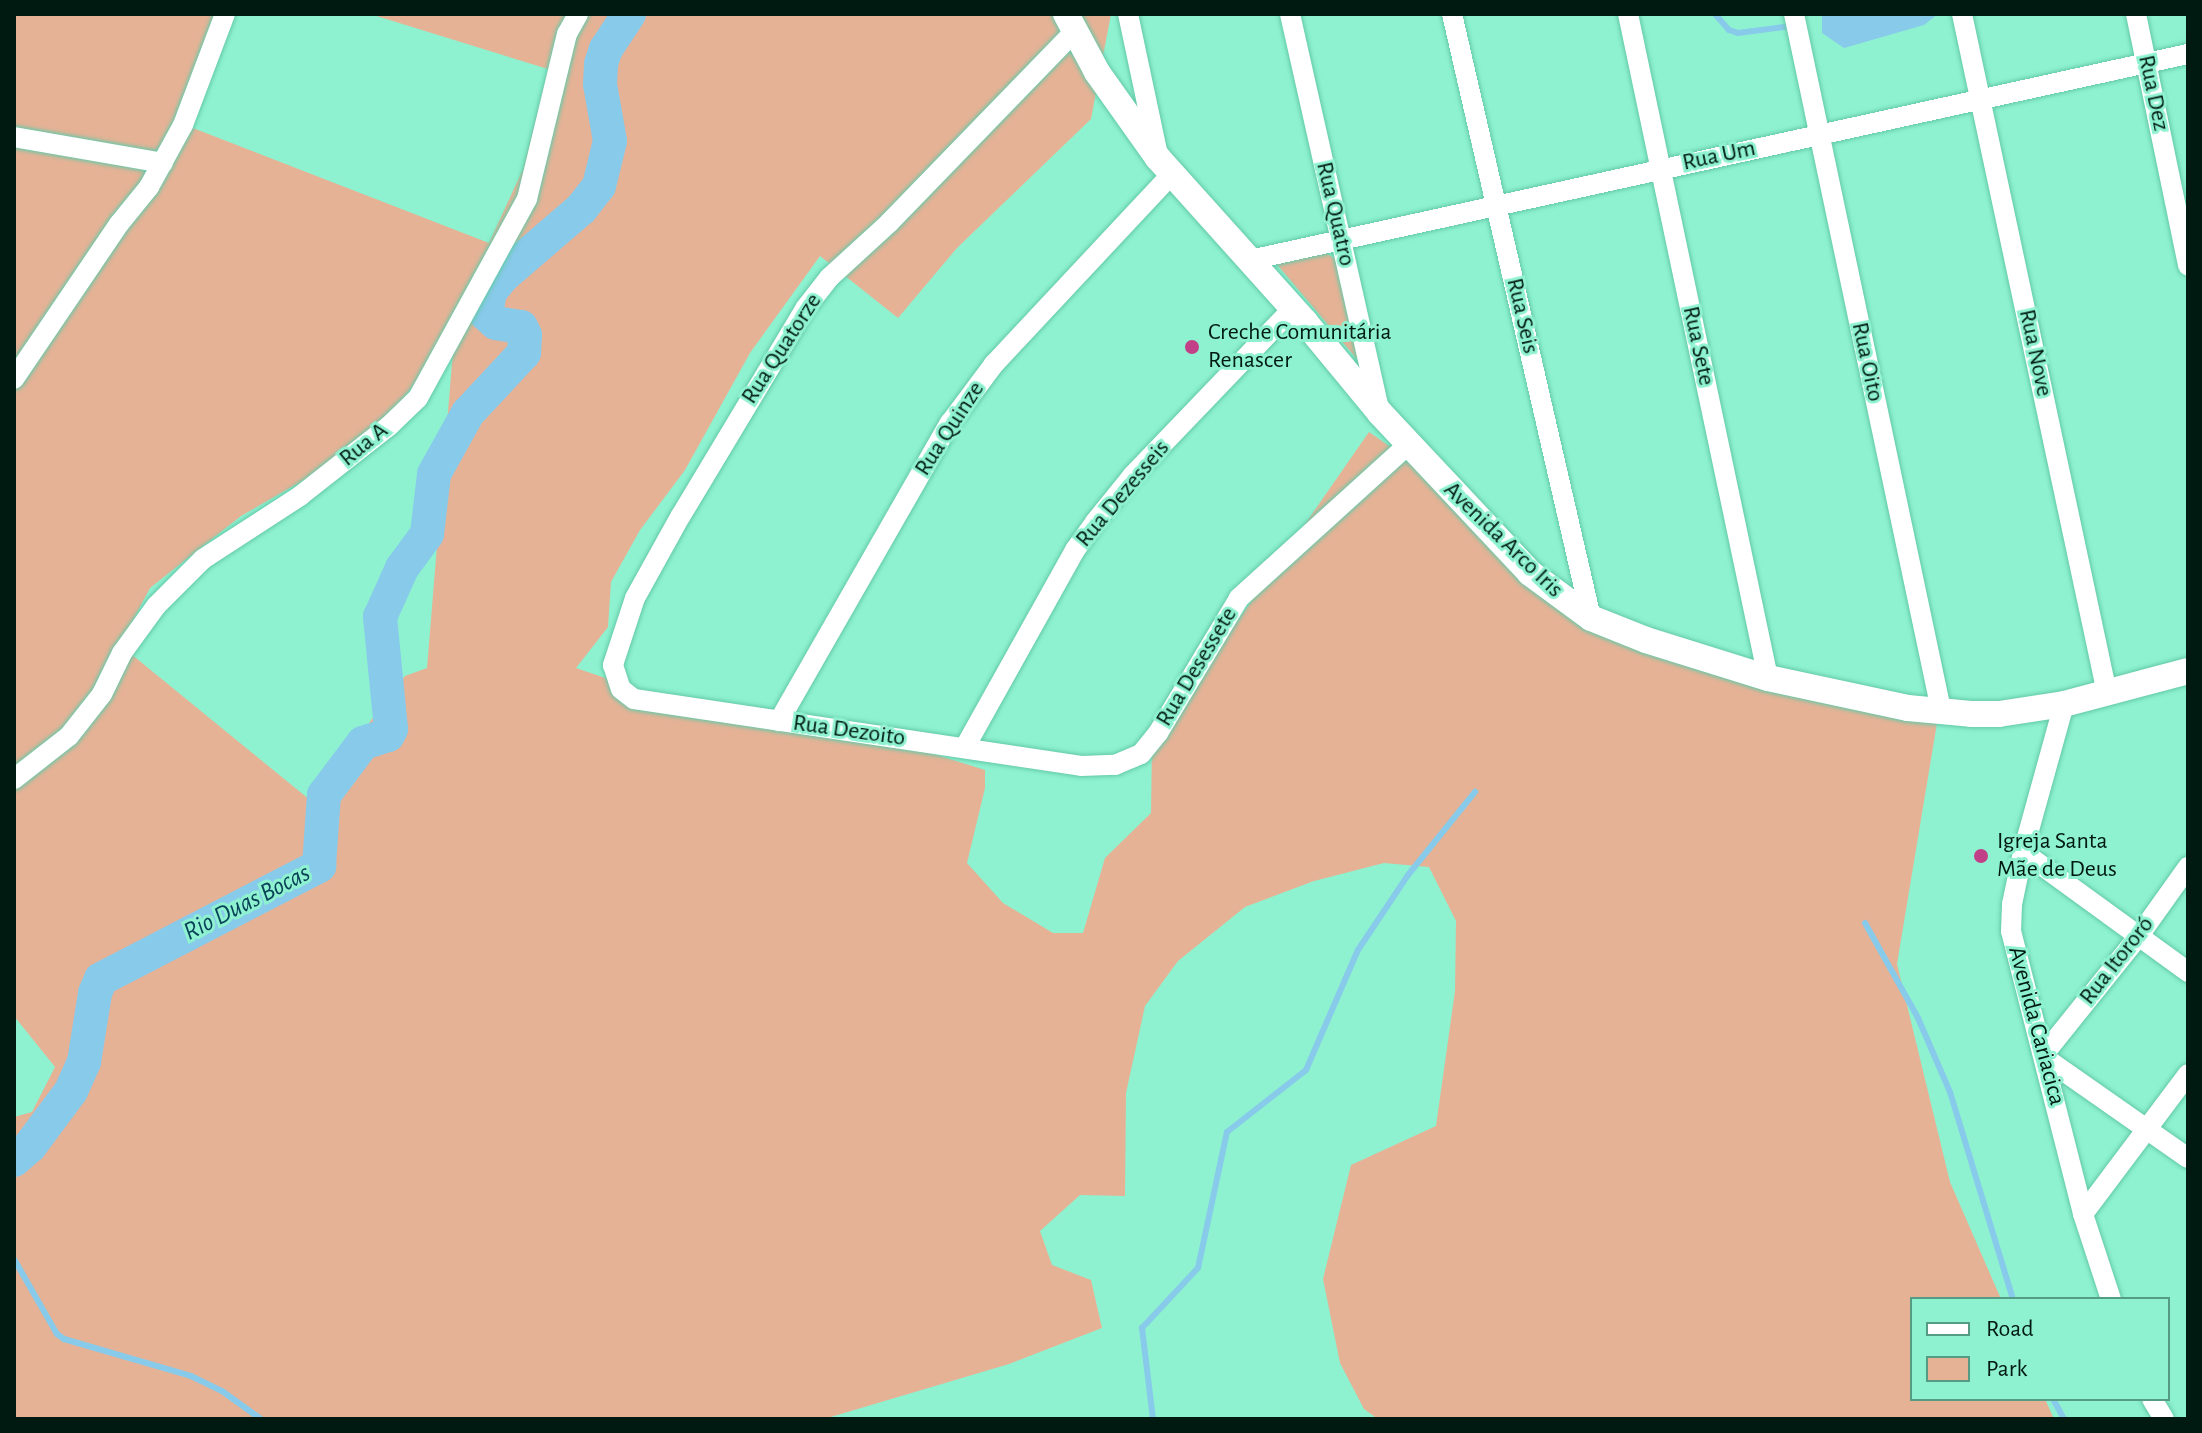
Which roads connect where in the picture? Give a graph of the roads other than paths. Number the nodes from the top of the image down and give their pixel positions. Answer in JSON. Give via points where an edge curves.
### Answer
{"nodes":[{"id":1,"x":225,"y":14,"type":"edge"},
{"id":2,"x":578,"y":14,"type":"edge"},
{"id":3,"x":1128,"y":14,"type":"edge"},
{"id":4,"x":1290,"y":14,"type":"edge"},
{"id":5,"x":1452,"y":14,"type":"edge"},
{"id":6,"x":1628,"y":14,"type":"edge"},
{"id":7,"x":1794,"y":14,"type":"edge"},
{"id":8,"x":1962,"y":14,"type":"edge"},
{"id":9,"x":2136,"y":14,"type":"edge"},
{"id":10,"x":1070,"y":23,"type":"edge"},
{"id":11,"x":2188,"y":54,"type":"edge"},
{"id":12,"x":2148,"y":63,"type":"junction"},
{"id":13,"x":1982,"y":99,"type":"junction"},
{"id":14,"x":1819,"y":134,"type":"junction"},
{"id":15,"x":14,"y":137,"type":"edge"},
{"id":16,"x":163,"y":163,"type":"junction"},
{"id":17,"x":1165,"y":166,"type":"junction"},
{"id":18,"x":1661,"y":169,"type":"junction"},
{"id":19,"x":1496,"y":206,"type":"junction"},
{"id":20,"x":1341,"y":240,"type":"junction"},
{"id":21,"x":1250,"y":260,"type":"junction"},
{"id":22,"x":2188,"y":266,"type":"edge"},
{"id":23,"x":1293,"y":308,"type":"junction"},
{"id":24,"x":14,"y":379,"type":"edge"},
{"id":25,"x":1380,"y":413,"type":"junction"},
{"id":26,"x":1408,"y":445,"type":"junction"},
{"id":27,"x":1591,"y":618,"type":"junction"},
{"id":28,"x":2188,"y":671,"type":"edge"},
{"id":29,"x":1768,"y":678,"type":"junction"},
{"id":30,"x":621,"y":689,"type":"joint"},
{"id":31,"x":2107,"y":693,"type":"junction"},
{"id":32,"x":2064,"y":704,"type":"junction"},
{"id":33,"x":1941,"y":710,"type":"junction"},
{"id":34,"x":779,"y":721,"type":"junction"},
{"id":35,"x":965,"y":747,"type":"junction"},
{"id":36,"x":1081,"y":766,"type":"joint"},
{"id":37,"x":14,"y":779,"type":"edge"},
{"id":38,"x":2023,"y":852,"type":"junction"},
{"id":39,"x":2188,"y":867,"type":"edge"},
{"id":40,"x":2138,"y":937,"type":"junction"},
{"id":41,"x":2188,"y":972,"type":"edge"},
{"id":42,"x":2044,"y":1056,"type":"junction"},
{"id":43,"x":2188,"y":1074,"type":"edge"},
{"id":44,"x":2147,"y":1131,"type":"junction"},
{"id":45,"x":2188,"y":1158,"type":"edge"},
{"id":46,"x":2083,"y":1214,"type":"junction"},
{"id":47,"x":2110,"y":1297,"type":"edge"},
{"id":48,"x":2153,"y":1401,"type":"edge"},
{"id":49,"x":2164,"y":1419,"type":"edge"}],
"edges":[{"from":1,"to":16,"type":"street"},
{"from":2,"to":37,"type":"street","name":"Rua A","via":[[567,34],[527,199],[418,398],[300,496],[203,559],[156,606],[122,653],[102,694],[69,736]]},
{"from":3,"to":17,"type":"street"},
{"from":4,"to":20,"type":"street","name":"Rua Quatro"},
{"from":5,"to":19,"type":"street","name":"Rua Seis"},
{"from":6,"to":18,"type":"street","name":"Rua Sete"},
{"from":7,"to":14,"type":"street","name":"Rua Oito"},
{"from":8,"to":13,"type":"street","name":"Rua Nove"},
{"from":9,"to":12,"type":"street","name":"Rua Dez"},
{"from":10,"to":17,"type":"street","name":"Avenida Arco Iris","via":[[1121,108]]},
{"from":10,"to":30,"type":"street","name":"Rua Quatorze","via":[[889,223],[829,278],[798,319],[635,598],[613,665]]},
{"from":11,"to":12,"type":"street","name":"Rua Um"},
{"from":12,"to":13,"type":"street","name":"Rua Um"},
{"from":12,"to":22,"type":"street","name":"Rua Dez"},
{"from":13,"to":14,"type":"street","name":"Rua Um"},
{"from":13,"to":31,"type":"street","name":"Rua Nove"},
{"from":14,"to":18,"type":"street","name":"Rua Um"},
{"from":14,"to":33,"type":"street","name":"Rua Oito"},
{"from":15,"to":16,"type":"street"},
{"from":16,"to":24,"type":"street"},
{"from":17,"to":21,"type":"street","name":"Avenida Arco Iris"},
{"from":17,"to":34,"type":"street","name":"Rua Quinze","via":[[956,414]]},
{"from":18,"to":19,"type":"street","name":"Rua Um"},
{"from":18,"to":29,"type":"street","name":"Rua Sete"},
{"from":19,"to":20,"type":"street","name":"Rua Um"},
{"from":19,"to":27,"type":"street","name":"Rua Seis"},
{"from":20,"to":21,"type":"street","name":"Rua Um"},
{"from":20,"to":25,"type":"street","name":"Rua Quatro"},
{"from":21,"to":23,"type":"street","name":"Avenida Arco Iris"},
{"from":23,"to":25,"type":"street","name":"Avenida Arco Iris"},
{"from":23,"to":35,"type":"street","name":"Rua Dezesseis","via":[[1133,475],[1095,522]]},
{"from":25,"to":26,"type":"street","name":"Avenida Arco Iris"},
{"from":26,"to":27,"type":"street","name":"Avenida Arco Iris","via":[[1530,573]]},
{"from":26,"to":36,"type":"street","name":"Rua Desessete","via":[[1239,598],[1141,754],[1115,765]]},
{"from":27,"to":29,"type":"street","name":"Avenida Arco Iris"},
{"from":28,"to":31,"type":"street","name":"Avenida Arco Iris"},
{"from":29,"to":33,"type":"street","name":"Avenida Arco Iris","via":[[1881,703]]},
{"from":30,"to":34,"type":"street","name":"Rua Dezoito","via":[[634,699]]},
{"from":31,"to":32,"type":"street","name":"Avenida Arco Iris"},
{"from":32,"to":33,"type":"street","name":"Avenida Arco Iris","via":[[1999,714]]},
{"from":32,"to":38,"type":"street","name":"Avenida Cariacica"},
{"from":34,"to":35,"type":"street","name":"Rua Dezoito"},
{"from":35,"to":36,"type":"street","name":"Rua Dezoito"},
{"from":38,"to":40,"type":"street"},
{"from":38,"to":42,"type":"street","name":"Avenida Cariacica","via":[[2011,931]]},
{"from":39,"to":40,"type":"street","name":"Rua Itororó"},
{"from":40,"to":41,"type":"street"},
{"from":40,"to":42,"type":"street","name":"Rua Itororó"},
{"from":42,"to":44,"type":"street"},
{"from":42,"to":46,"type":"street","name":"Avenida Cariacica"},
{"from":43,"to":44,"type":"street"},
{"from":44,"to":45,"type":"street"},
{"from":44,"to":46,"type":"street"},
{"from":46,"to":47,"type":"street","name":"Avenida Cariacica"},
{"from":48,"to":49,"type":"street"}]}
